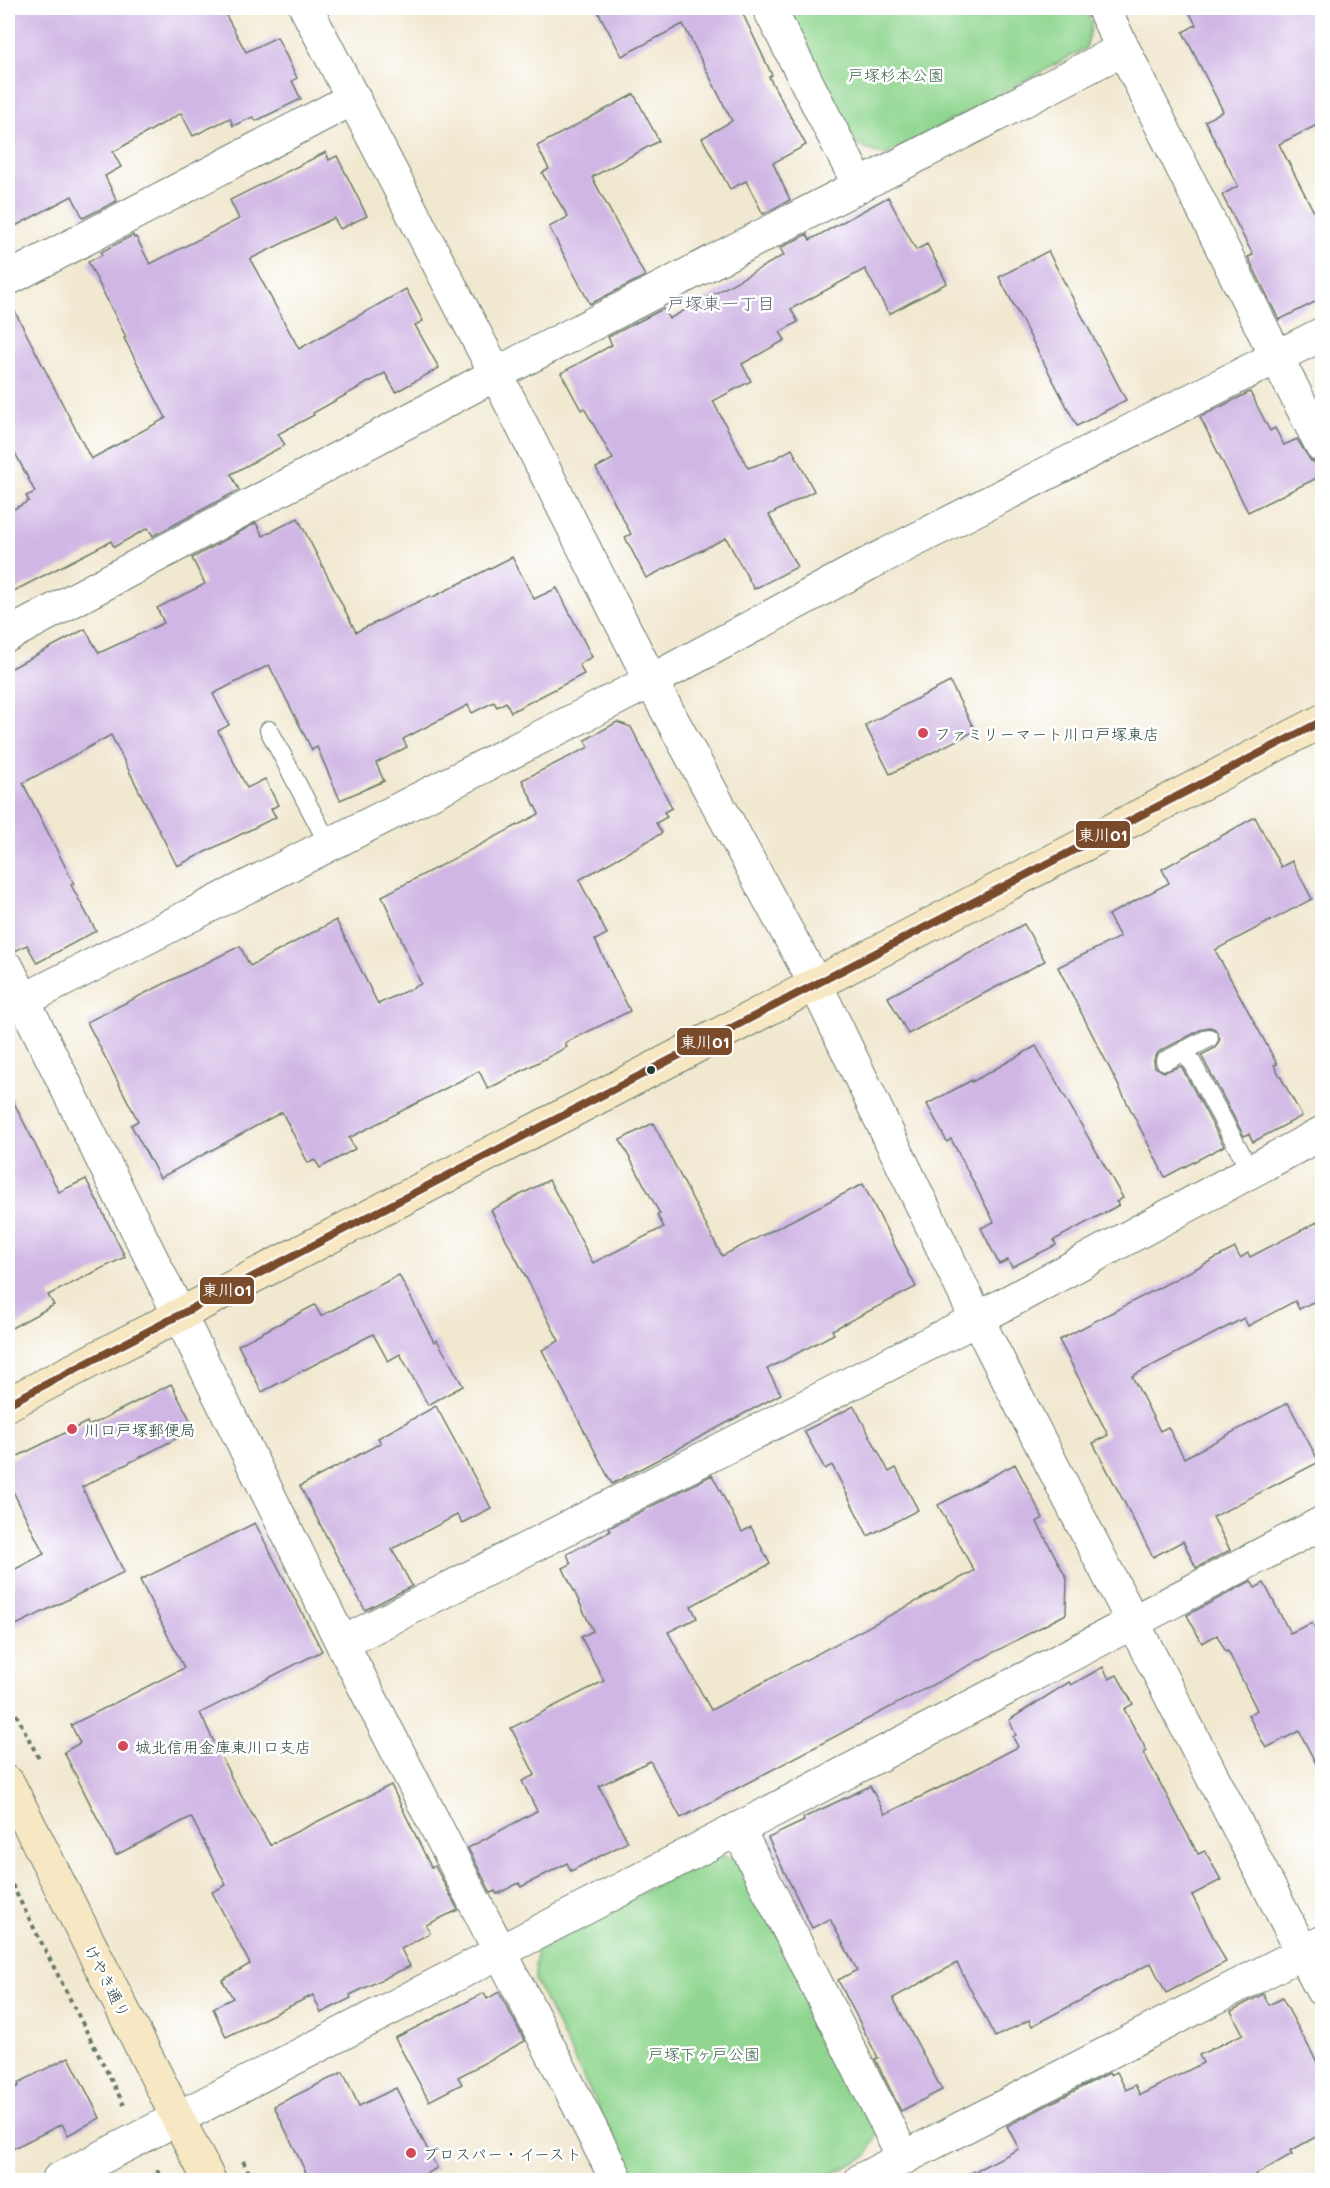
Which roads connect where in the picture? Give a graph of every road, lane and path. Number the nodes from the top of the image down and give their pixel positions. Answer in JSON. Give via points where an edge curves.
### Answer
{"nodes":[{"id":1,"x":306,"y":8,"type":"edge"},
{"id":2,"x":770,"y":8,"type":"edge"},
{"id":3,"x":1103,"y":8,"type":"edge"},
{"id":4,"x":1123,"y":49,"type":"junction"},
{"id":5,"x":354,"y":98,"type":"junction"},
{"id":6,"x":859,"y":185,"type":"junction"},
{"id":7,"x":8,"y":279,"type":"edge"},
{"id":8,"x":1323,"y":334,"type":"edge"},
{"id":9,"x":1276,"y":358,"type":"junction"},
{"id":10,"x":496,"y":374,"type":"junction"},
{"id":11,"x":1323,"y":446,"type":"edge"},
{"id":12,"x":8,"y":635,"type":"edge"},
{"id":13,"x":651,"y":681,"type":"junction"},
{"id":14,"x":1323,"y":721,"type":"edge"},
{"id":15,"x":269,"y":730,"type":"dead end"},
{"id":16,"x":329,"y":845,"type":"junction"},
{"id":17,"x":8,"y":969,"type":"edge"},
{"id":18,"x":816,"y":985,"type":"junction"},
{"id":19,"x":24,"y":1000,"type":"junction"},
{"id":20,"x":1209,"y":1038,"type":"dead end"},
{"id":21,"x":1185,"y":1050,"type":"junction"},
{"id":22,"x":1165,"y":1061,"type":"dead end"},
{"id":23,"x":1323,"y":1133,"type":"edge"},
{"id":24,"x":1251,"y":1172,"type":"junction"},
{"id":25,"x":180,"y":1316,"type":"junction"},
{"id":26,"x":977,"y":1319,"type":"junction"},
{"id":27,"x":8,"y":1404,"type":"edge"},
{"id":28,"x":1323,"y":1522,"type":"edge"},
{"id":29,"x":1133,"y":1622,"type":"junction"},
{"id":30,"x":342,"y":1643,"type":"junction"},
{"id":31,"x":8,"y":1783,"type":"edge"},
{"id":32,"x":738,"y":1829,"type":"junction"},
{"id":33,"x":8,"y":1877,"type":"edge"},
{"id":34,"x":1313,"y":1947,"type":"edge"},
{"id":35,"x":499,"y":1952,"type":"junction"},
{"id":36,"x":1323,"y":1990,"type":"edge"},
{"id":37,"x":177,"y":2119,"type":"junction"},
{"id":38,"x":141,"y":2138,"type":"junction"},
{"id":39,"x":904,"y":2158,"type":"junction"},
{"id":40,"x":58,"y":2181,"type":"edge"},
{"id":41,"x":162,"y":2181,"type":"edge"},
{"id":42,"x":208,"y":2181,"type":"edge"},
{"id":43,"x":617,"y":2181,"type":"edge"},
{"id":44,"x":861,"y":2181,"type":"edge"}],
"edges":[{"from":1,"to":5,"type":"street"},
{"from":2,"to":6,"type":"street"},
{"from":3,"to":4,"type":"street"},
{"from":4,"to":6,"type":"street"},
{"from":4,"to":9,"type":"street"},
{"from":5,"to":7,"type":"street"},
{"from":5,"to":10,"type":"street"},
{"from":6,"to":10,"type":"street"},
{"from":8,"to":9,"type":"street"},
{"from":9,"to":11,"type":"street"},
{"from":9,"to":13,"type":"street","via":[[868,564]]},
{"from":10,"to":12,"type":"street"},
{"from":10,"to":13,"type":"street"},
{"from":13,"to":16,"type":"street"},
{"from":13,"to":18,"type":"street"},
{"from":14,"to":18,"type":"street"},
{"from":15,"to":16,"type":"lane"},
{"from":16,"to":19,"type":"street"},
{"from":17,"to":19,"type":"street"},
{"from":18,"to":25,"type":"street"},
{"from":18,"to":26,"type":"street"},
{"from":19,"to":25,"type":"street"},
{"from":20,"to":21,"type":"lane"},
{"from":21,"to":22,"type":"lane"},
{"from":21,"to":24,"type":"lane"},
{"from":23,"to":24,"type":"street"},
{"from":24,"to":26,"type":"street"},
{"from":25,"to":27,"type":"street"},
{"from":25,"to":30,"type":"street"},
{"from":26,"to":29,"type":"street"},
{"from":26,"to":30,"type":"street"},
{"from":28,"to":29,"type":"street"},
{"from":29,"to":32,"type":"street"},
{"from":29,"to":34,"type":"street"},
{"from":30,"to":35,"type":"street"},
{"from":31,"to":37,"type":"street","name":"けやき通り"},
{"from":32,"to":35,"type":"street"},
{"from":32,"to":39,"type":"street"},
{"from":33,"to":38,"type":"path"},
{"from":34,"to":36,"type":"street"},
{"from":34,"to":39,"type":"street"},
{"from":35,"to":37,"type":"street"},
{"from":35,"to":43,"type":"street"},
{"from":37,"to":38,"type":"street"},
{"from":37,"to":42,"type":"street","name":"けやき通り"},
{"from":38,"to":40,"type":"street"},
{"from":38,"to":41,"type":"path"},
{"from":39,"to":44,"type":"street"}]}
